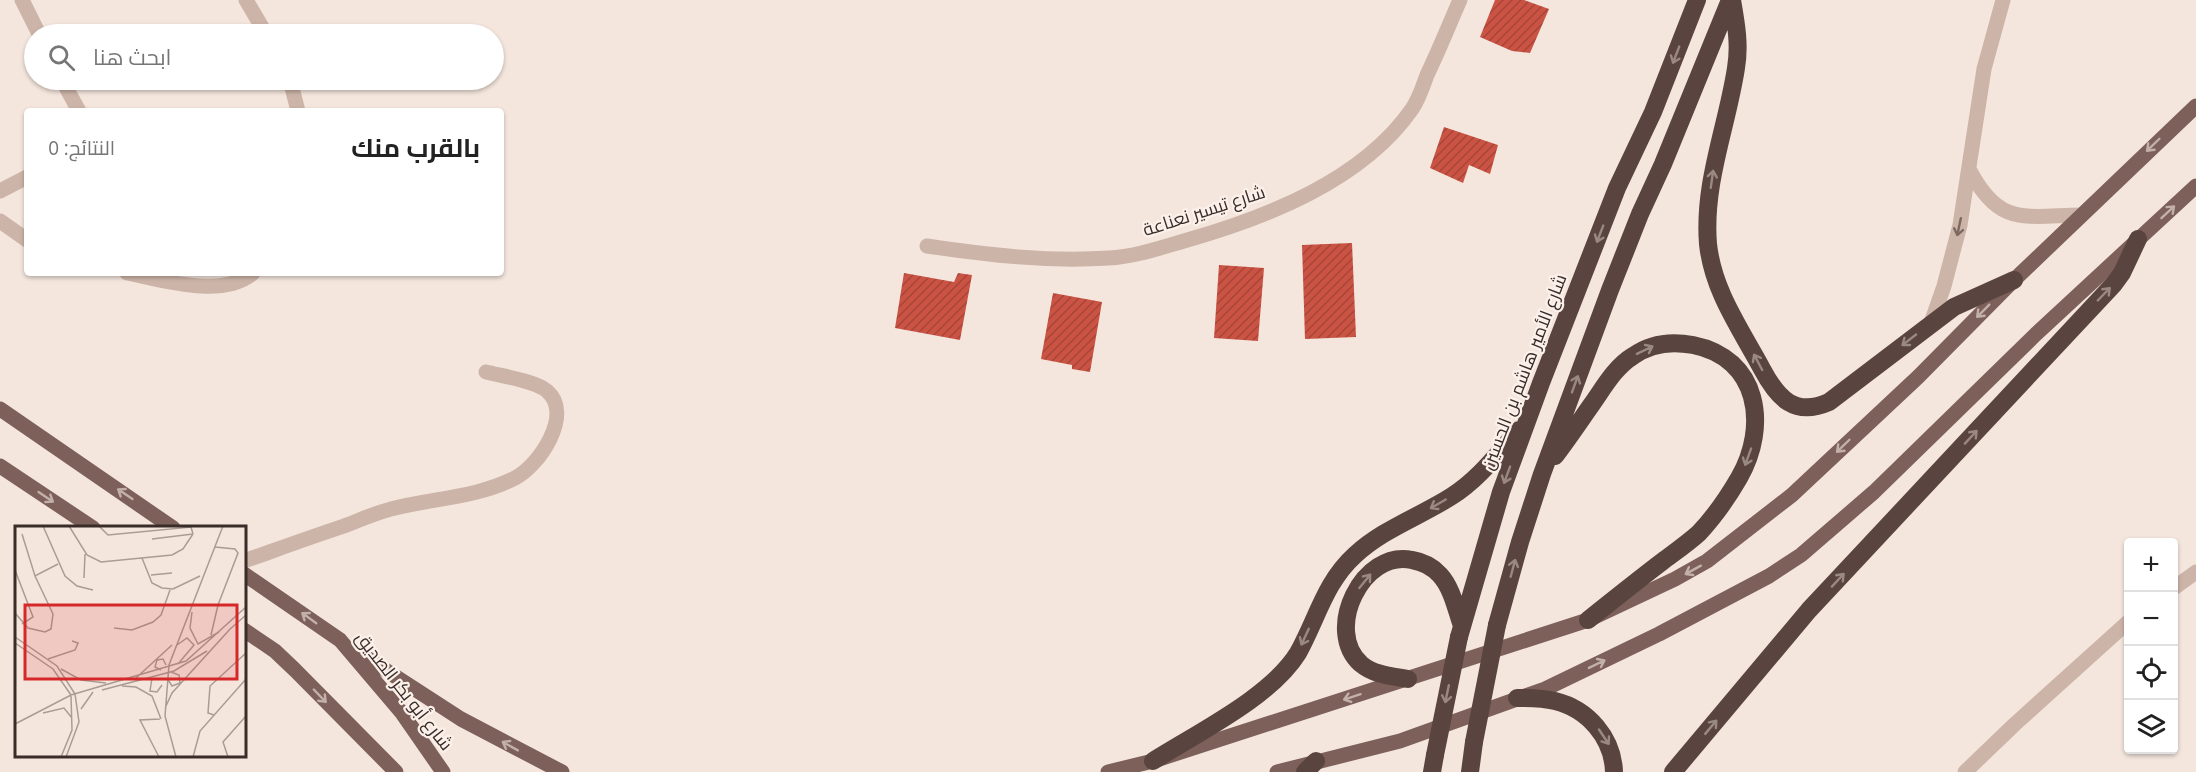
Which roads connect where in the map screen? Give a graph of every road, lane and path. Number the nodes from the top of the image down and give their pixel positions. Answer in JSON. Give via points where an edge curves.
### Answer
{"nodes":[{"id":1,"x":22,"y":0,"type":"edge"},
{"id":2,"x":246,"y":0,"type":"edge"},
{"id":3,"x":1460,"y":0,"type":"edge"},
{"id":4,"x":1697,"y":0,"type":"edge"},
{"id":5,"x":1731,"y":0,"type":"edge"},
{"id":6,"x":2004,"y":0,"type":"edge"},
{"id":7,"x":34,"y":24,"type":"edge"},
{"id":8,"x":260,"y":24,"type":"edge"},
{"id":9,"x":67,"y":90,"type":"edge"},
{"id":10,"x":293,"y":90,"type":"edge"},
{"id":11,"x":2196,"y":106,"type":"edge"},
{"id":12,"x":77,"y":108,"type":"edge"},
{"id":13,"x":297,"y":108,"type":"edge"},
{"id":14,"x":1969,"y":169,"type":"junction"},
{"id":15,"x":24,"y":179,"type":"edge"},
{"id":16,"x":2196,"y":186,"type":"edge"},
{"id":17,"x":0,"y":191,"type":"edge"},
{"id":18,"x":2082,"y":215,"type":"junction"},
{"id":19,"x":0,"y":221,"type":"edge"},
{"id":20,"x":24,"y":238,"type":"edge"},
{"id":21,"x":2138,"y":239,"type":"junction"},
{"id":22,"x":927,"y":246,"type":"dead end"},
{"id":23,"x":143,"y":276,"type":"edge"},
{"id":24,"x":248,"y":276,"type":"edge"},
{"id":25,"x":2014,"y":280,"type":"junction"},
{"id":26,"x":1931,"y":323,"type":"junction"},
{"id":27,"x":486,"y":372,"type":"dead end"},
{"id":28,"x":0,"y":408,"type":"edge"},
{"id":29,"x":1527,"y":422,"type":"junction"},
{"id":30,"x":0,"y":466,"type":"edge"},
{"id":31,"x":1542,"y":474,"type":"junction"},
{"id":32,"x":90,"y":526,"type":"edge"},
{"id":33,"x":170,"y":526,"type":"edge"},
{"id":34,"x":246,"y":560,"type":"edge"},
{"id":35,"x":2196,"y":572,"type":"edge"},
{"id":36,"x":246,"y":575,"type":"edge"},
{"id":37,"x":2178,"y":585,"type":"edge"},
{"id":38,"x":1588,"y":620,"type":"junction"},
{"id":39,"x":2124,"y":626,"type":"edge"},
{"id":40,"x":246,"y":631,"type":"edge"},
{"id":41,"x":1460,"y":631,"type":"junction"},
{"id":42,"x":340,"y":640,"type":"junction"},
{"id":43,"x":1408,"y":679,"type":"junction"},
{"id":44,"x":1517,"y":698,"type":"junction"},
{"id":45,"x":1153,"y":761,"type":"junction"},
{"id":46,"x":1433,"y":764,"type":"edge"},
{"id":47,"x":1310,"y":767,"type":"edge"},
{"id":48,"x":1472,"y":769,"type":"edge"},
{"id":49,"x":395,"y":771,"type":"edge"},
{"id":50,"x":443,"y":772,"type":"edge"},
{"id":51,"x":562,"y":772,"type":"edge"},
{"id":52,"x":1108,"y":772,"type":"edge"},
{"id":53,"x":1277,"y":772,"type":"edge"},
{"id":54,"x":1614,"y":772,"type":"edge"},
{"id":55,"x":1673,"y":772,"type":"edge"},
{"id":56,"x":1965,"y":772,"type":"edge"}],
"edges":[{"from":1,"to":7,"type":"street"},
{"from":2,"to":8,"type":"street"},
{"from":3,"to":22,"type":"street","name":"شارع تيسير نعناعة","via":[[1413,107],[1390,135],[1332,181],[1284,206],[1226,229],[1111,258],[1028,259]]},
{"from":4,"to":29,"type":"highway","name":"شارع الأمير هاشم بن الحسين","one_way":true,"via":[[1653,112],[1617,188]]},
{"from":26,"to":5,"type":"highway","one_way":true,"via":[[1843,393],[1815,408],[1790,404],[1763,371],[1720,293],[1708,244],[1712,175],[1736,68],[1738,31]]},
{"from":31,"to":5,"type":"highway","one_way":true,"via":[[1636,225]]},
{"from":6,"to":14,"type":"street","via":[[1984,69]]},
{"from":9,"to":12,"type":"street"},
{"from":10,"to":13,"type":"street"},
{"from":11,"to":18,"type":"main road","one_way":true},
{"from":14,"to":18,"type":"street","via":[[1983,192],[2003,211],[2030,216]]},
{"from":14,"to":26,"type":"street","one_way":true,"via":[[1954,252]]},
{"from":15,"to":17,"type":"street"},
{"from":21,"to":16,"type":"main road","one_way":true},
{"from":18,"to":25,"type":"main road"},
{"from":19,"to":20,"type":"street"},
{"from":44,"to":21,"type":"main road","one_way":true,"via":[[1545,689],[1659,634],[1801,555],[1874,492]]},
{"from":55,"to":21,"type":"highway","one_way":true,"via":[[1809,610],[2115,284]]},
{"from":23,"to":24,"type":"street","via":[[208,286],[238,283]]},
{"from":25,"to":26,"type":"highway","via":[[1973,297]]},
{"from":25,"to":38,"type":"main road","one_way":true,"via":[[1918,377],[1792,495],[1743,535],[1675,579]]},
{"from":27,"to":34,"type":"street","via":[[539,386],[554,399],[557,416],[552,435],[543,453],[526,471],[487,490],[391,509]]},
{"from":33,"to":28,"type":"main road","one_way":true},
{"from":29,"to":41,"type":"highway","name":"شارع الأمير هاشم بن الحسين","one_way":true,"via":[[1501,492]]},
{"from":29,"to":45,"type":"highway","one_way":true,"via":[[1471,483],[1392,528],[1354,556],[1326,592],[1297,653],[1257,696]]},
{"from":30,"to":32,"type":"main road","one_way":true},
{"from":31,"to":38,"type":"highway","one_way":true,"via":[[1617,371],[1631,357],[1653,345],[1681,342],[1721,354],[1747,381],[1755,415],[1755,438],[1740,477],[1698,533]]},
{"from":48,"to":31,"type":"highway","one_way":true,"bridge":true,"via":[[1497,625]]},
{"from":35,"to":37,"type":"street"},
{"from":42,"to":36,"type":"main road","name":"شارع أبو بكر الصديق","one_way":true},
{"from":38,"to":43,"type":"main road"},
{"from":39,"to":56,"type":"street"},
{"from":40,"to":49,"type":"main road","one_way":true,"via":[[296,670]]},
{"from":43,"to":41,"type":"highway","one_way":true,"via":[[1374,673],[1355,658],[1346,632],[1353,597],[1377,567],[1404,558],[1430,565],[1447,585]]},
{"from":41,"to":46,"type":"highway","name":"شارع الأمير هاشم بن الحسين","one_way":true,"bridge":true},
{"from":42,"to":50,"type":"main road","name":"شارع أبو بكر الصديق","via":[[402,713]]},
{"from":51,"to":42,"type":"main road","one_way":true,"via":[[461,719]]},
{"from":43,"to":45,"type":"main road","one_way":true},
{"from":44,"to":47,"type":"main road","via":[[1400,741]]},
{"from":44,"to":54,"type":"highway","one_way":true,"via":[[1556,701],[1591,721],[1611,748]]},
{"from":45,"to":52,"type":"main road"},
{"from":47,"to":53,"type":"main road"}]}
